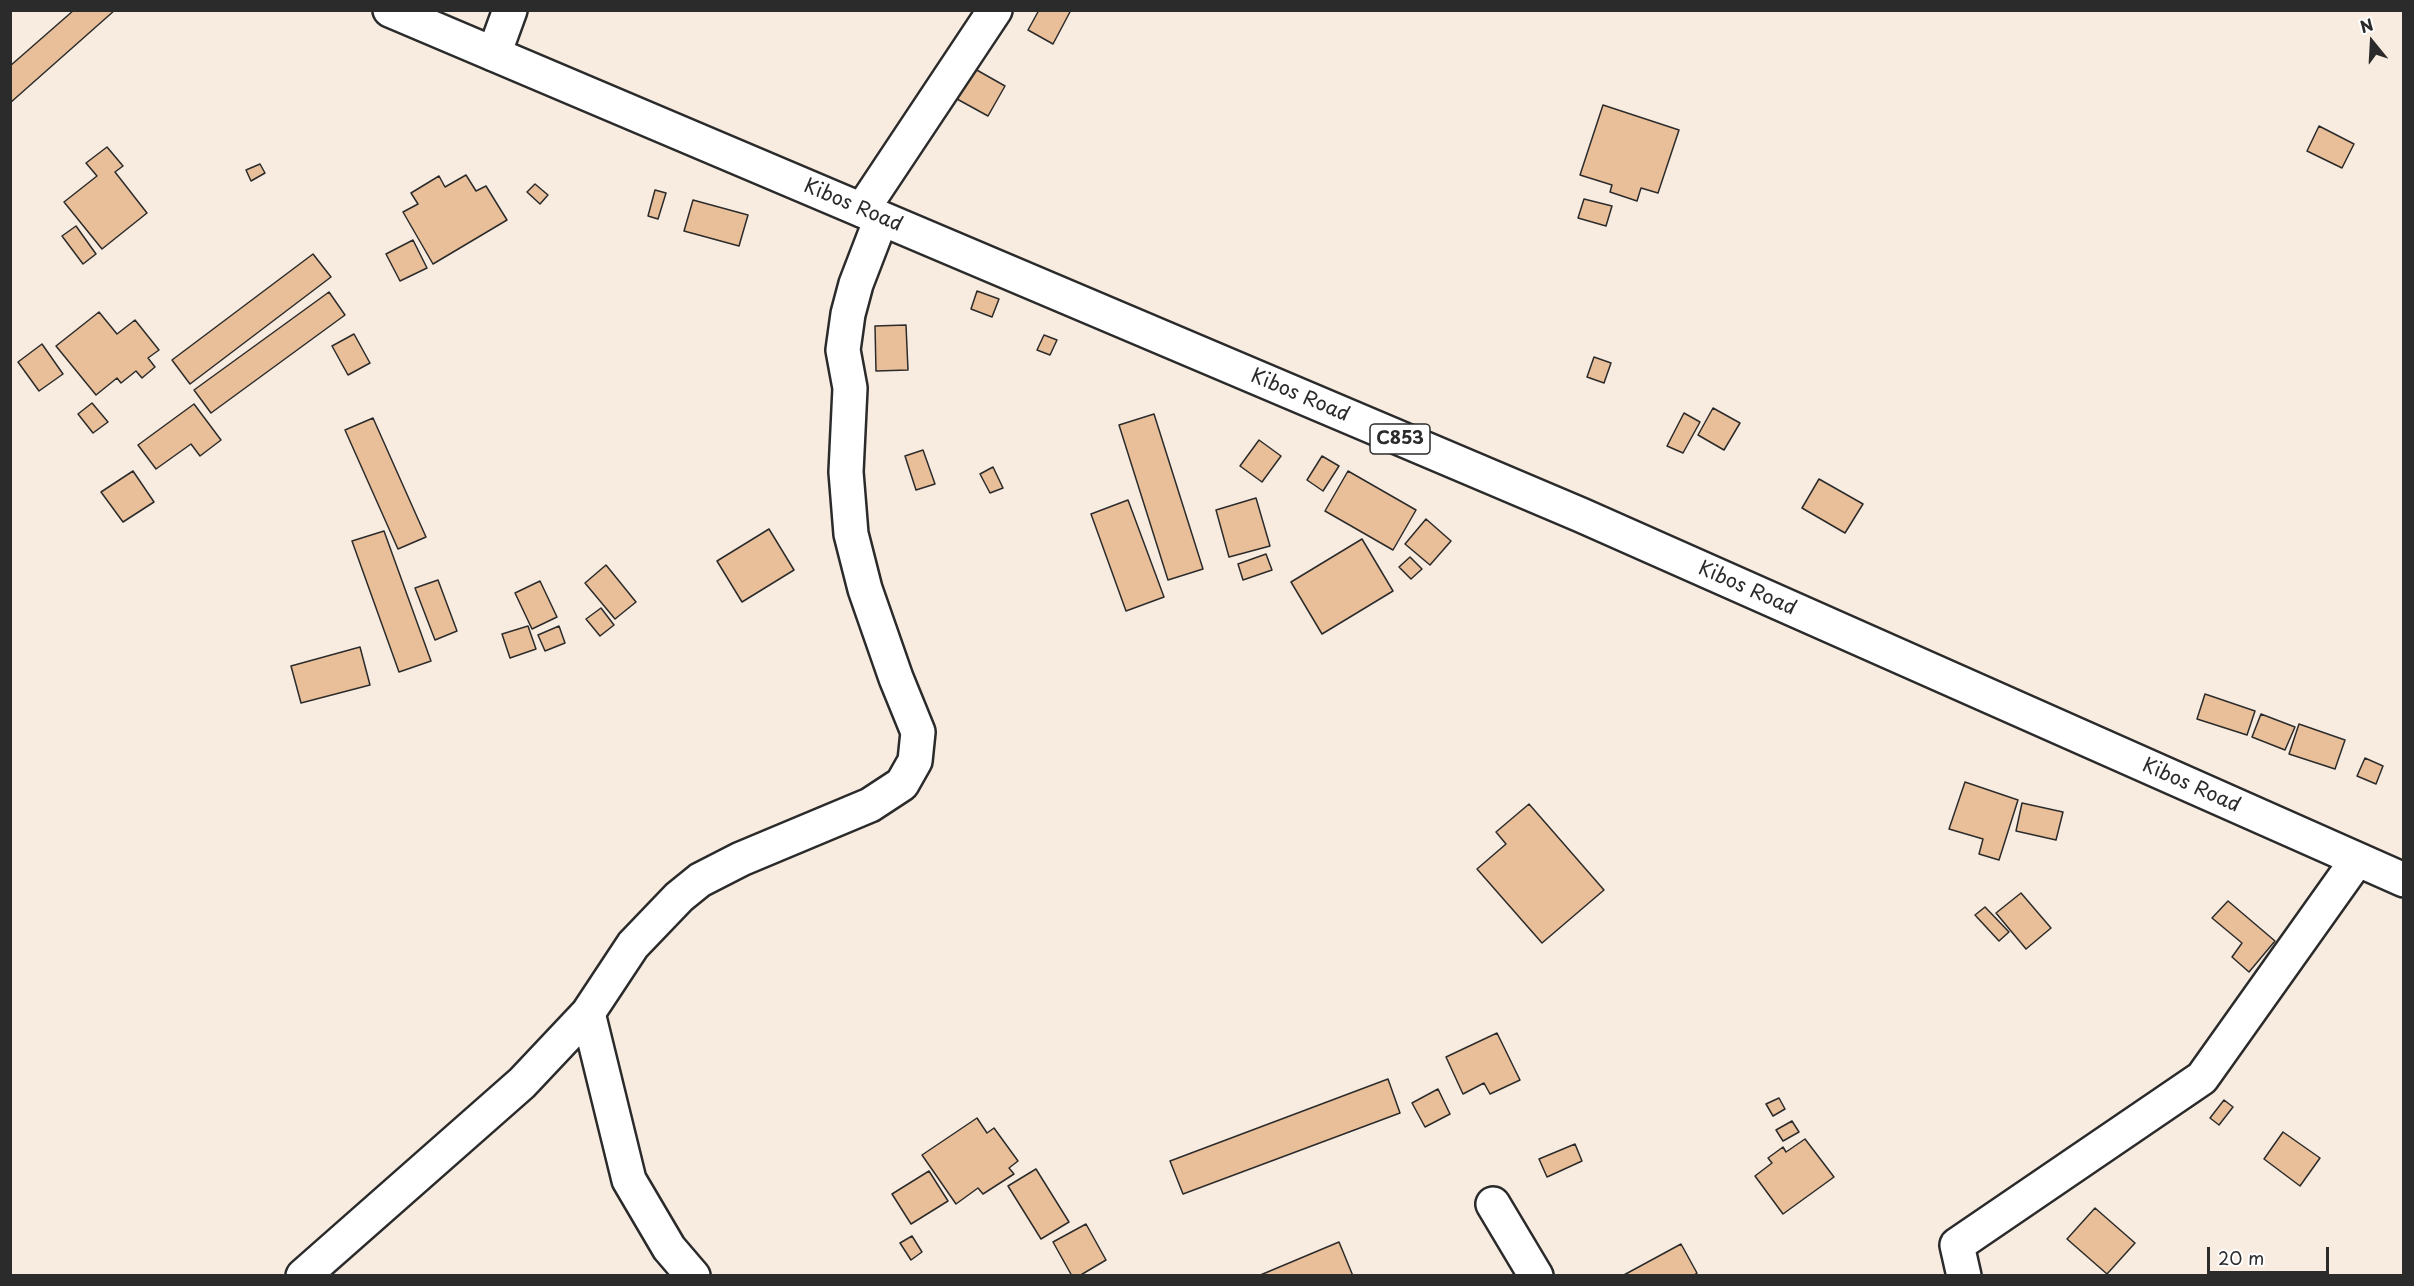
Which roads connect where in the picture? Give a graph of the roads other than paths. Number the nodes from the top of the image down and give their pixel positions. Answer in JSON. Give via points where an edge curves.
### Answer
{"nodes":[{"id":1,"x":390,"y":10,"type":"edge"},
{"id":2,"x":510,"y":10,"type":"edge"},
{"id":3,"x":995,"y":10,"type":"edge"},
{"id":4,"x":494,"y":54,"type":"junction"},
{"id":5,"x":872,"y":214,"type":"junction"},
{"id":6,"x":2357,"y":860,"type":"junction"},
{"id":7,"x":2402,"y":874,"type":"edge"},
{"id":8,"x":588,"y":1013,"type":"junction"},
{"id":9,"x":1493,"y":1204,"type":"dead end"},
{"id":10,"x":303,"y":1275,"type":"edge"},
{"id":11,"x":693,"y":1275,"type":"edge"},
{"id":12,"x":1536,"y":1275,"type":"edge"},
{"id":13,"x":1964,"y":1275,"type":"edge"}],
"edges":[{"from":1,"to":4,"type":"street","name":"Kibos Road","number":"C853"},
{"from":2,"to":4,"type":"street"},
{"from":3,"to":5,"type":"street"},
{"from":4,"to":5,"type":"street","name":"Kibos Road","number":"C853"},
{"from":5,"to":6,"type":"street","name":"Kibos Road","number":"C853","via":[[1581,515]]},
{"from":5,"to":8,"type":"street","via":[[843,350],[850,388],[846,472],[851,534],[865,589],[918,732],[915,761],[902,784],[870,806],[700,880],[633,945]]},
{"from":6,"to":7,"type":"street","name":"Kibos Road","number":"C853"},
{"from":6,"to":13,"type":"street","via":[[2202,1078],[1957,1245]]},
{"from":8,"to":10,"type":"street","via":[[522,1083]]},
{"from":8,"to":11,"type":"street","via":[[629,1180],[669,1248]]},
{"from":9,"to":12,"type":"street"}]}
